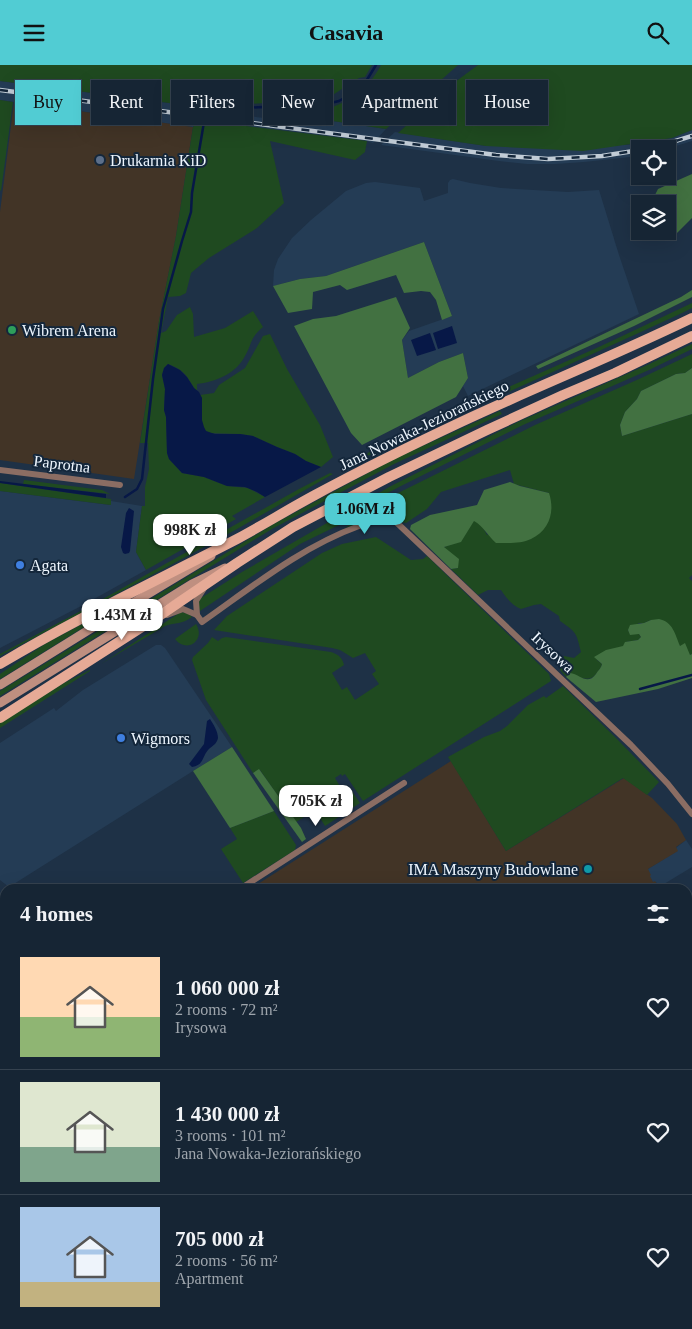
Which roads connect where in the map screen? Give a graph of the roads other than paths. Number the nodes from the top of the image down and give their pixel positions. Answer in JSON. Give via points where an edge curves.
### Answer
{"nodes":[{"id":1,"x":692,"y":318,"type":"edge"},
{"id":2,"x":692,"y":337,"type":"edge"},
{"id":3,"x":0,"y":470,"type":"edge"},
{"id":4,"x":120,"y":485,"type":"dead end"},
{"id":5,"x":239,"y":538,"type":"junction"},
{"id":6,"x":236,"y":564,"type":"junction"},
{"id":7,"x":208,"y":583,"type":"junction"},
{"id":8,"x":197,"y":615,"type":"junction"},
{"id":9,"x":156,"y":618,"type":"junction"},
{"id":10,"x":0,"y":664,"type":"edge"},
{"id":11,"x":0,"y":685,"type":"edge"},
{"id":12,"x":0,"y":703,"type":"edge"},
{"id":13,"x":0,"y":718,"type":"edge"},
{"id":14,"x":404,"y":783,"type":"dead end"},
{"id":15,"x":692,"y":814,"type":"edge"},
{"id":16,"x":248,"y":884,"type":"edge"}],
"edges":[{"from":1,"to":5,"type":"main road","name":"Jana Nowaka-Jeziorańskiego","via":[[397,452]]},
{"from":2,"to":6,"type":"main road","name":"Jana Nowaka-Jeziorańskiego","via":[[487,429],[381,481],[294,527]]},
{"from":3,"to":4,"type":"street","name":"Paprotna"},
{"from":5,"to":10,"type":"main road"},
{"from":5,"to":11,"type":"street","name":"Jana Nowaka-Jeziorańskiego"},
{"from":6,"to":7,"type":"main road"},
{"from":6,"to":12,"type":"street","name":"Jana Nowaka-Jeziorańskiego","via":[[192,584]]},
{"from":7,"to":8,"type":"street","via":[[196,601]]},
{"from":7,"to":9,"type":"main road"},
{"from":8,"to":9,"type":"street","via":[[183,609]]},
{"from":8,"to":15,"type":"street","name":"Irysowa","via":[[202,622],[319,544],[352,528],[388,517],[631,745],[668,783]]},
{"from":9,"to":13,"type":"main road"},
{"from":14,"to":16,"type":"street"}]}
